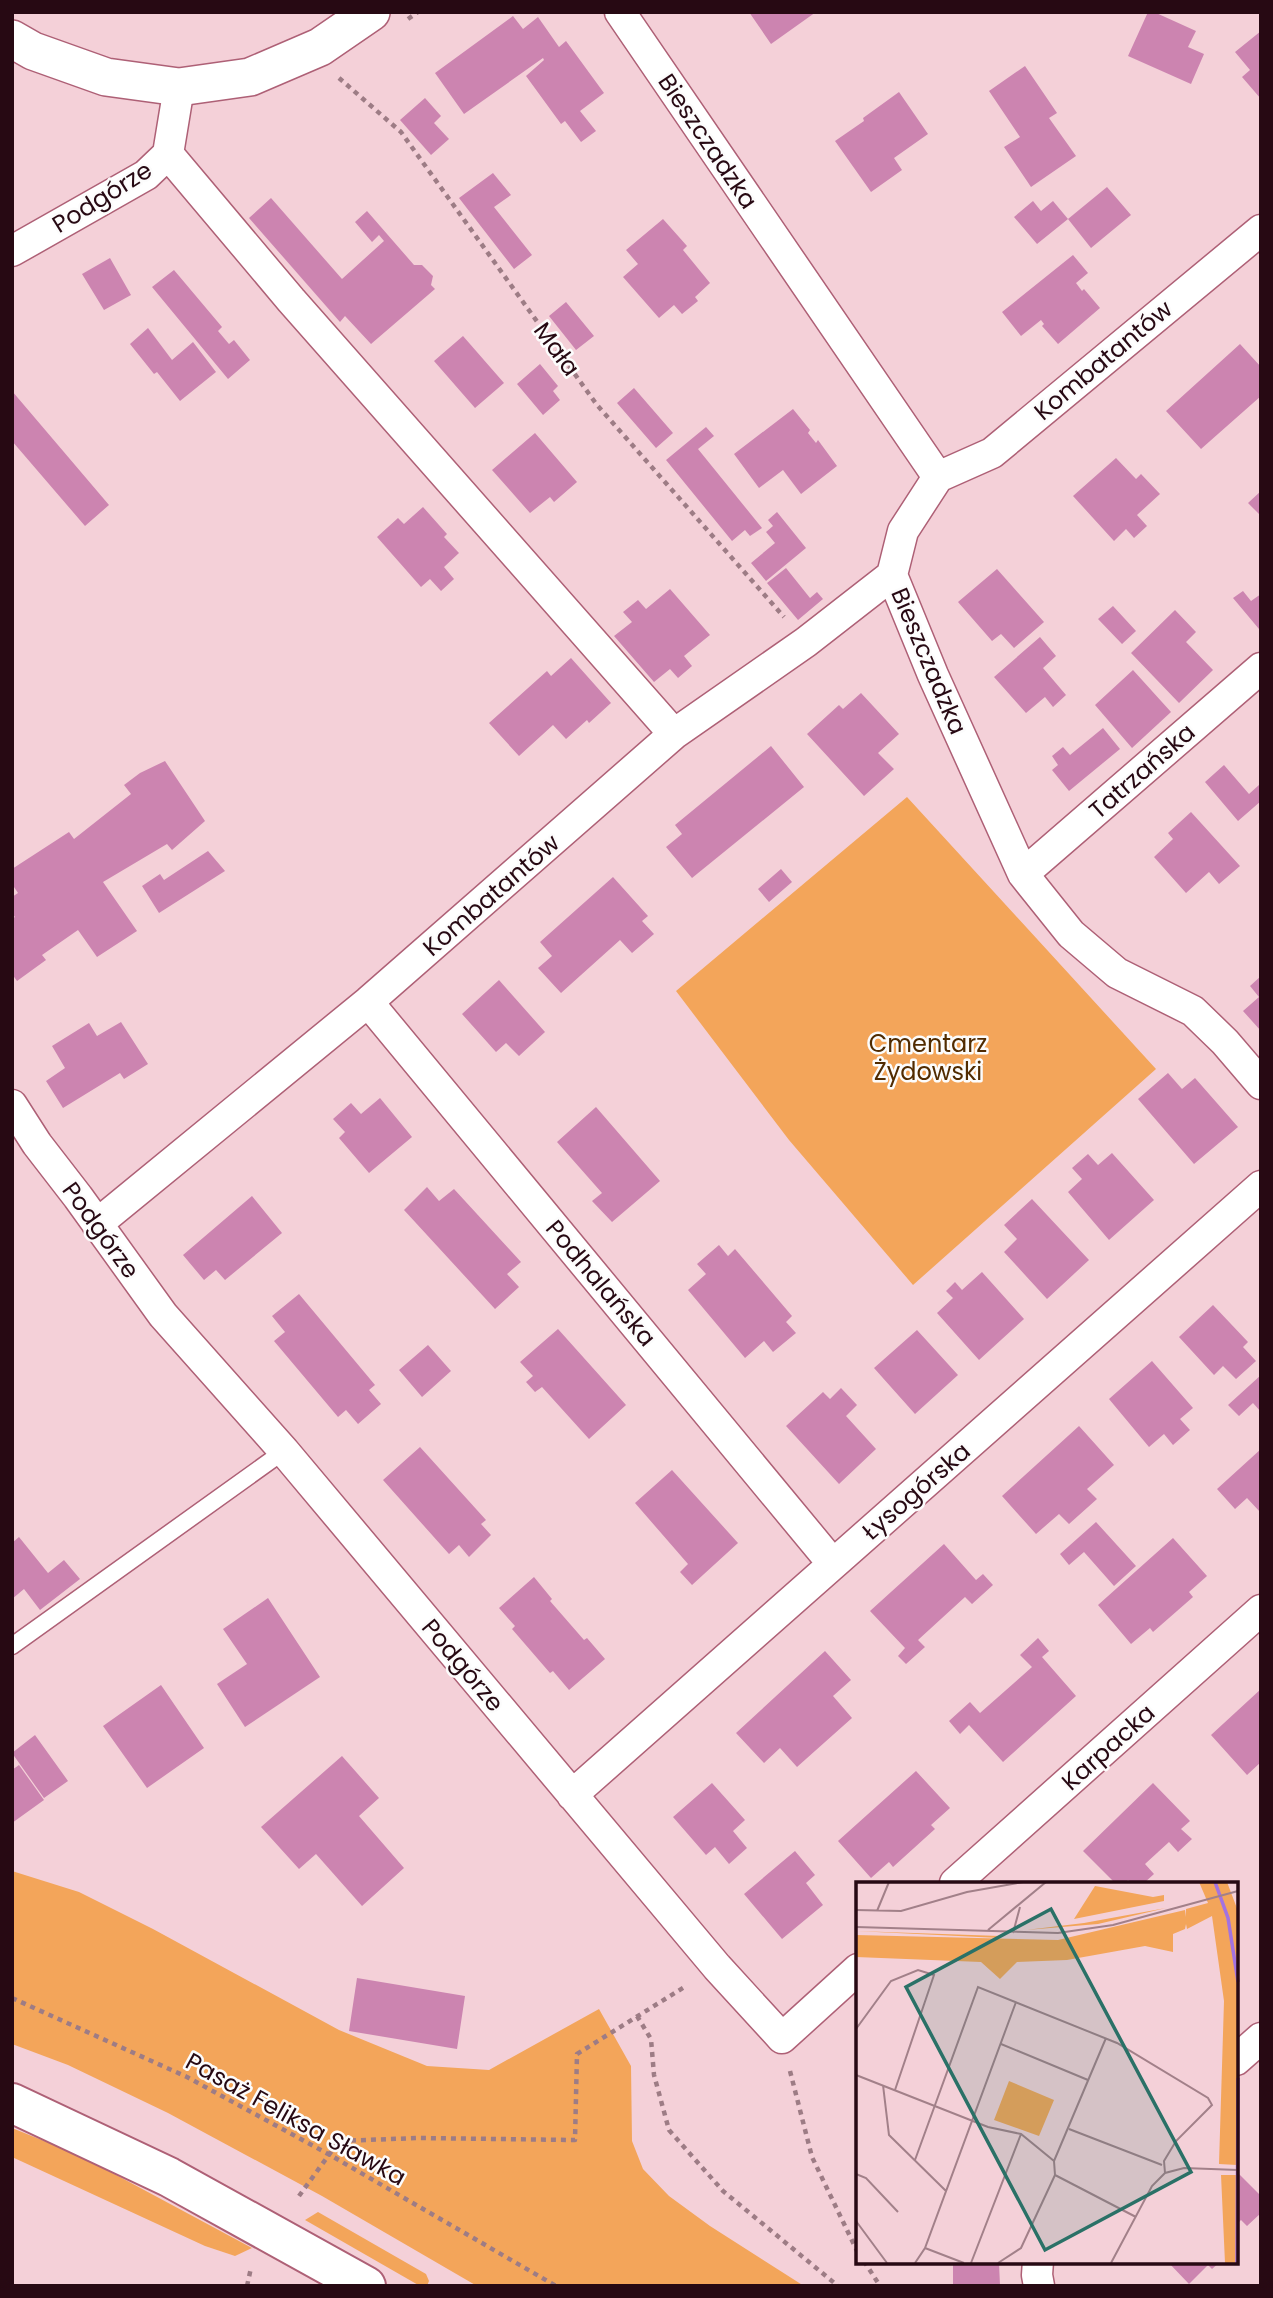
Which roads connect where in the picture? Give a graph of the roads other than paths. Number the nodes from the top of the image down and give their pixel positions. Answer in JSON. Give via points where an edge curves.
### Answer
{"nodes":[{"id":1,"x":371,"y":12,"type":"edge"},
{"id":2,"x":620,"y":12,"type":"edge"},
{"id":3,"x":12,"y":39,"type":"edge"},
{"id":4,"x":179,"y":87,"type":"junction"},
{"id":5,"x":169,"y":153,"type":"junction"},
{"id":6,"x":1261,"y":230,"type":"edge"},
{"id":7,"x":12,"y":251,"type":"edge"},
{"id":8,"x":938,"y":477,"type":"junction"},
{"id":9,"x":892,"y":575,"type":"junction"},
{"id":10,"x":1261,"y":668,"type":"edge"},
{"id":11,"x":674,"y":734,"type":"junction"},
{"id":12,"x":1023,"y":874,"type":"junction"},
{"id":13,"x":368,"y":1002,"type":"junction"},
{"id":14,"x":1261,"y":1084,"type":"edge"},
{"id":15,"x":12,"y":1105,"type":"edge"},
{"id":16,"x":1261,"y":1186,"type":"edge"},
{"id":17,"x":97,"y":1224,"type":"junction"},
{"id":18,"x":284,"y":1451,"type":"junction"},
{"id":19,"x":833,"y":1564,"type":"junction"},
{"id":20,"x":1261,"y":1610,"type":"edge"},
{"id":21,"x":12,"y":1646,"type":"edge"},
{"id":22,"x":572,"y":1795,"type":"junction"},
{"id":23,"x":955,"y":1882,"type":"edge"},
{"id":24,"x":856,"y":1971,"type":"edge"},
{"id":25,"x":1261,"y":2038,"type":"edge"},
{"id":26,"x":1238,"y":2058,"type":"edge"},
{"id":27,"x":12,"y":2103,"type":"edge"},
{"id":28,"x":1038,"y":2263,"type":"edge"},
{"id":29,"x":349,"y":2281,"type":"edge"},
{"id":30,"x":1039,"y":2286,"type":"edge"}],
"edges":[{"from":1,"to":4,"type":"street","via":[[320,47],[250,76]]},
{"from":2,"to":8,"type":"street","name":"Bieszczadzka"},
{"from":3,"to":4,"type":"street","via":[[106,77]]},
{"from":4,"to":5,"type":"street","name":"Podgórze"},
{"from":5,"to":7,"type":"street","name":"Podgórze","via":[[146,175]]},
{"from":5,"to":11,"type":"street","via":[[291,300]]},
{"from":6,"to":8,"type":"street","name":"Kombatantów","via":[[992,453]]},
{"from":8,"to":9,"type":"street","name":"Bieszczadzka","via":[[903,531]]},
{"from":9,"to":11,"type":"street","name":"Kombatantów"},
{"from":9,"to":12,"type":"street","name":"Bieszczadzka"},
{"from":10,"to":12,"type":"street","name":"Tatrzańska"},
{"from":11,"to":13,"type":"street","name":"Kombatantów"},
{"from":12,"to":14,"type":"street","name":"Bieszczadzka","via":[[1071,934],[1117,972],[1193,1011]]},
{"from":13,"to":17,"type":"street","name":"Kombatantów"},
{"from":13,"to":19,"type":"street","name":"Podhalańska"},
{"from":15,"to":17,"type":"street","name":"Podgórze"},
{"from":16,"to":19,"type":"street","name":"Łysogórska"},
{"from":17,"to":18,"type":"street","name":"Podgórze","via":[[163,1315]]},
{"from":18,"to":21,"type":"lane"},
{"from":18,"to":22,"type":"street","name":"Podgórze"},
{"from":19,"to":22,"type":"street","name":"Łysogórska"},
{"from":20,"to":23,"type":"street","name":"Karpacka"},
{"from":22,"to":24,"type":"street","name":"Podgórze","via":[[782,2038]]},
{"from":25,"to":26,"type":"street"},
{"from":27,"to":29,"type":"main road","via":[[169,2177]]},
{"from":28,"to":30,"type":"street"}]}
